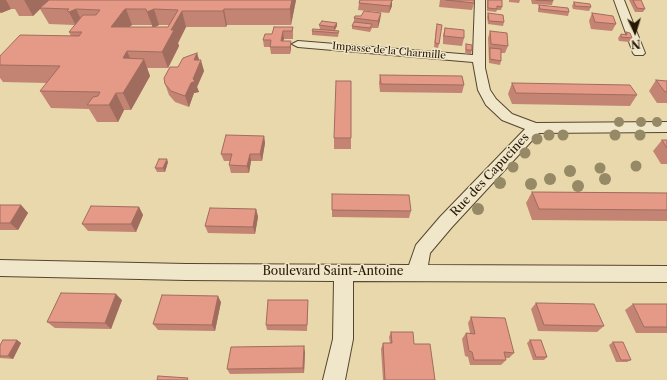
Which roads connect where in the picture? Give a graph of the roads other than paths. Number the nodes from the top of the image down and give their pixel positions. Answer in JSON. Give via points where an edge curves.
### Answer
{"nodes":[{"id":1,"x":480,"y":0,"type":"edge"},
{"id":2,"x":619,"y":0,"type":"edge"},
{"id":3,"x":298,"y":44,"type":"dead end"},
{"id":4,"x":639,"y":53,"type":"dead end"},
{"id":5,"x":480,"y":59,"type":"junction"},
{"id":6,"x":667,"y":127,"type":"edge"},
{"id":7,"x":535,"y":128,"type":"junction"},
{"id":8,"x":0,"y":268,"type":"edge"},
{"id":9,"x":417,"y":272,"type":"junction"},
{"id":10,"x":344,"y":273,"type":"junction"},
{"id":11,"x":667,"y":274,"type":"edge"},
{"id":12,"x":334,"y":380,"type":"edge"}],
"edges":[{"from":1,"to":5,"type":"street"},
{"from":2,"to":4,"type":"street"},
{"from":3,"to":5,"type":"street","name":"Impasse de la Charmille"},
{"from":5,"to":7,"type":"street","via":[[484,90],[491,102],[507,117]]},
{"from":6,"to":7,"type":"street","name":"Rue des Capucines"},
{"from":7,"to":9,"type":"street","name":"Rue des Capucines","via":[[422,250]]},
{"from":8,"to":10,"type":"street","name":"Boulevard Saint-Antoine"},
{"from":9,"to":10,"type":"street","name":"Boulevard Saint-Antoine"},
{"from":9,"to":11,"type":"street","name":"Boulevard Saint-Antoine"},
{"from":10,"to":12,"type":"street","via":[[342,339]]}]}
